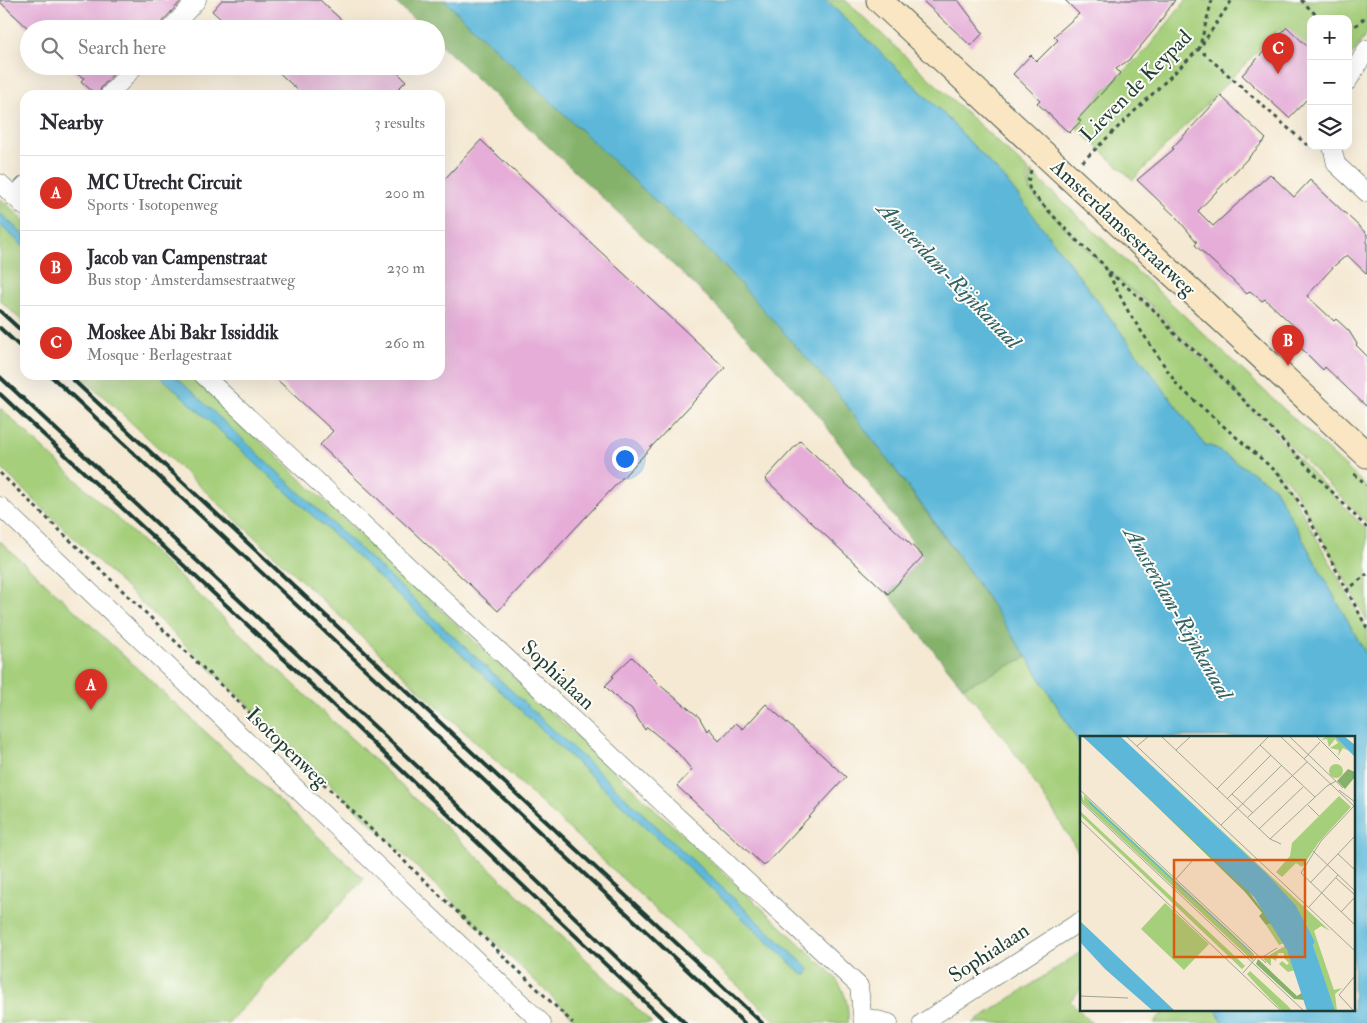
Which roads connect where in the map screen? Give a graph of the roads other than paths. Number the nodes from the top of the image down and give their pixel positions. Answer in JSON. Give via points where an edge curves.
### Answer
{"nodes":[{"id":1,"x":197,"y":0,"type":"edge"},
{"id":2,"x":879,"y":0,"type":"edge"},
{"id":3,"x":178,"y":20,"type":"edge"},
{"id":4,"x":1367,"y":49,"type":"edge"},
{"id":5,"x":127,"y":75,"type":"edge"},
{"id":6,"x":1352,"y":75,"type":"edge"},
{"id":7,"x":113,"y":90,"type":"edge"},
{"id":8,"x":1333,"y":150,"type":"edge"},
{"id":9,"x":0,"y":183,"type":"edge"},
{"id":10,"x":1367,"y":193,"type":"edge"},
{"id":11,"x":20,"y":195,"type":"edge"},
{"id":12,"x":208,"y":380,"type":"edge"},
{"id":13,"x":1359,"y":463,"type":"edge"},
{"id":14,"x":0,"y":506,"type":"edge"},
{"id":15,"x":1079,"y":922,"type":"dead end"},
{"id":16,"x":864,"y":1020,"type":"edge"},
{"id":17,"x":542,"y":1023,"type":"edge"},
{"id":18,"x":889,"y":1023,"type":"edge"},
{"id":19,"x":922,"y":1023,"type":"edge"}],
"edges":[{"from":1,"to":3,"type":"street"},
{"from":2,"to":13,"type":"main road","name":"Amsterdamsestraatweg","via":[[1068,177]]},
{"from":4,"to":6,"type":"street"},
{"from":5,"to":7,"type":"street"},
{"from":8,"to":10,"type":"street","via":[[1336,164]]},
{"from":9,"to":11,"type":"street"},
{"from":12,"to":16,"type":"street","name":"Sophialaan","via":[[859,986]]},
{"from":14,"to":17,"type":"street","name":"Isotopenweg"},
{"from":15,"to":19,"type":"street","name":"Sophialaan"},
{"from":16,"to":18,"type":"street","name":"Sophialaan","via":[[874,1018]]}]}
